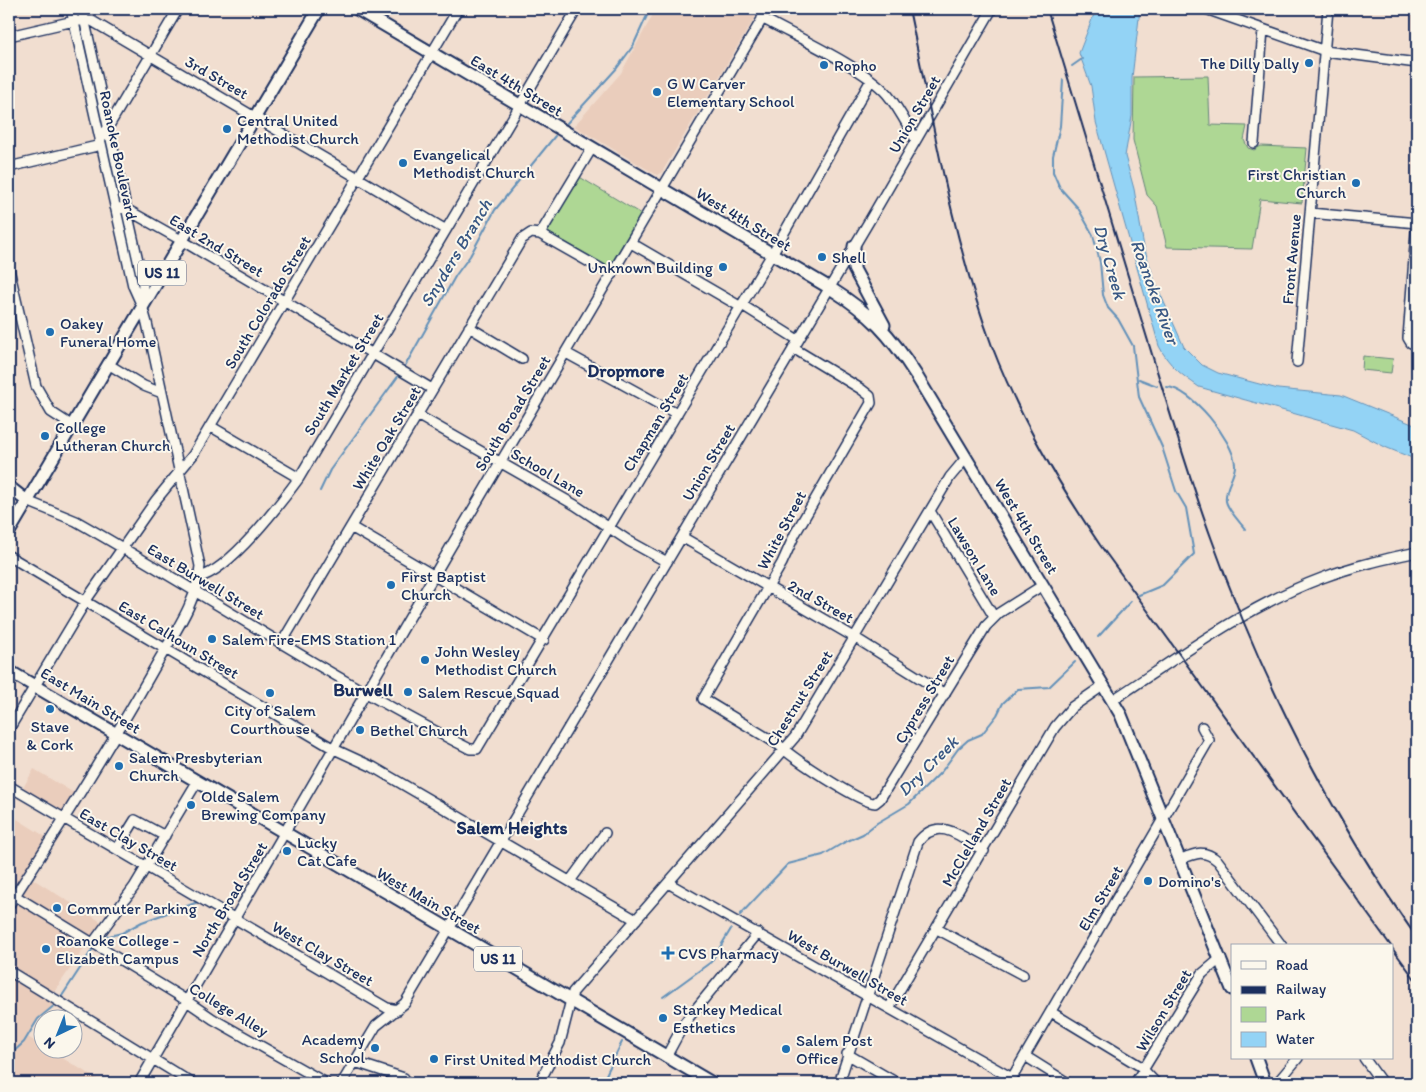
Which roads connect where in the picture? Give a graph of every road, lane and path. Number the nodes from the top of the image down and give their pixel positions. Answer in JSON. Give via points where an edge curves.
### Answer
{"nodes":[{"id":1,"x":71,"y":9,"type":"edge"},
{"id":2,"x":82,"y":9,"type":"edge"},
{"id":3,"x":178,"y":9,"type":"edge"},
{"id":4,"x":319,"y":9,"type":"edge"},
{"id":5,"x":357,"y":9,"type":"edge"},
{"id":6,"x":458,"y":9,"type":"edge"},
{"id":7,"x":577,"y":9,"type":"edge"},
{"id":8,"x":768,"y":9,"type":"edge"},
{"id":9,"x":992,"y":9,"type":"edge"},
{"id":10,"x":1206,"y":9,"type":"edge"},
{"id":11,"x":1328,"y":9,"type":"edge"},
{"id":12,"x":762,"y":18,"type":"junction"},
{"id":13,"x":85,"y":20,"type":"junction"},
{"id":14,"x":74,"y":21,"type":"junction"},
{"id":15,"x":1263,"y":30,"type":"junction"},
{"id":16,"x":9,"y":36,"type":"edge"},
{"id":17,"x":1325,"y":51,"type":"junction"},
{"id":18,"x":432,"y":53,"type":"junction"},
{"id":19,"x":151,"y":55,"type":"junction"},
{"id":20,"x":1417,"y":62,"type":"edge"},
{"id":21,"x":870,"y":80,"type":"junction"},
{"id":22,"x":520,"y":105,"type":"junction"},
{"id":23,"x":255,"y":116,"type":"junction"},
{"id":24,"x":108,"y":128,"type":"junction"},
{"id":25,"x":916,"y":140,"type":"junction"},
{"id":26,"x":100,"y":142,"type":"junction"},
{"id":27,"x":1254,"y":143,"type":"dead end"},
{"id":28,"x":592,"y":148,"type":"junction"},
{"id":29,"x":9,"y":166,"type":"edge"},
{"id":30,"x":358,"y":178,"type":"junction"},
{"id":31,"x":661,"y":189,"type":"junction"},
{"id":32,"x":115,"y":207,"type":"junction"},
{"id":33,"x":126,"y":209,"type":"junction"},
{"id":34,"x":1310,"y":213,"type":"junction"},
{"id":35,"x":1417,"y":219,"type":"edge"},
{"id":36,"x":1417,"y":223,"type":"edge"},
{"id":37,"x":446,"y":230,"type":"junction"},
{"id":38,"x":540,"y":234,"type":"junction"},
{"id":39,"x":181,"y":240,"type":"junction"},
{"id":40,"x":631,"y":243,"type":"junction"},
{"id":41,"x":854,"y":246,"type":"junction"},
{"id":42,"x":772,"y":254,"type":"junction"},
{"id":43,"x":9,"y":268,"type":"edge"},
{"id":44,"x":612,"y":275,"type":"junction"},
{"id":45,"x":830,"y":288,"type":"junction"},
{"id":46,"x":284,"y":302,"type":"junction"},
{"id":47,"x":142,"y":306,"type":"junction"},
{"id":48,"x":742,"y":306,"type":"junction"},
{"id":49,"x":469,"y":327,"type":"junction"},
{"id":50,"x":888,"y":334,"type":"junction"},
{"id":51,"x":1411,"y":343,"type":"dead end"},
{"id":52,"x":796,"y":344,"type":"junction"},
{"id":53,"x":372,"y":353,"type":"junction"},
{"id":54,"x":566,"y":353,"type":"junction"},
{"id":55,"x":522,"y":359,"type":"dead end"},
{"id":56,"x":1297,"y":362,"type":"dead end"},
{"id":57,"x":108,"y":364,"type":"junction"},
{"id":58,"x":432,"y":389,"type":"junction"},
{"id":59,"x":162,"y":394,"type":"junction"},
{"id":60,"x":677,"y":414,"type":"junction"},
{"id":61,"x":417,"y":415,"type":"junction"},
{"id":62,"x":71,"y":425,"type":"junction"},
{"id":63,"x":210,"y":426,"type":"junction"},
{"id":64,"x":966,"y":458,"type":"junction"},
{"id":65,"x":501,"y":462,"type":"junction"},
{"id":66,"x":180,"y":471,"type":"junction"},
{"id":67,"x":299,"y":478,"type":"junction"},
{"id":68,"x":9,"y":487,"type":"edge"},
{"id":69,"x":9,"y":494,"type":"edge"},
{"id":70,"x":27,"y":501,"type":"junction"},
{"id":71,"x":930,"y":511,"type":"junction"},
{"id":72,"x":351,"y":527,"type":"junction"},
{"id":73,"x":610,"y":528,"type":"junction"},
{"id":74,"x":9,"y":532,"type":"edge"},
{"id":75,"x":682,"y":537,"type":"junction"},
{"id":76,"x":122,"y":548,"type":"junction"},
{"id":77,"x":1417,"y":552,"type":"edge"},
{"id":78,"x":9,"y":556,"type":"edge"},
{"id":79,"x":667,"y":562,"type":"junction"},
{"id":80,"x":434,"y":576,"type":"junction"},
{"id":81,"x":199,"y":577,"type":"junction"},
{"id":82,"x":1044,"y":585,"type":"junction"},
{"id":83,"x":767,"y":588,"type":"junction"},
{"id":84,"x":196,"y":592,"type":"junction"},
{"id":85,"x":86,"y":602,"type":"junction"},
{"id":86,"x":994,"y":617,"type":"junction"},
{"id":87,"x":854,"y":637,"type":"junction"},
{"id":88,"x":544,"y":640,"type":"junction"},
{"id":89,"x":281,"y":644,"type":"junction"},
{"id":90,"x":165,"y":648,"type":"junction"},
{"id":91,"x":9,"y":671,"type":"edge"},
{"id":92,"x":1104,"y":685,"type":"junction"},
{"id":93,"x":34,"y":686,"type":"junction"},
{"id":94,"x":366,"y":692,"type":"junction"},
{"id":95,"x":945,"y":694,"type":"junction"},
{"id":96,"x":1113,"y":700,"type":"junction"},
{"id":97,"x":1202,"y":726,"type":"dead end"},
{"id":98,"x":9,"y":729,"type":"edge"},
{"id":99,"x":116,"y":735,"type":"junction"},
{"id":100,"x":334,"y":749,"type":"junction"},
{"id":101,"x":785,"y":751,"type":"junction"},
{"id":102,"x":197,"y":782,"type":"junction"},
{"id":103,"x":9,"y":786,"type":"edge"},
{"id":104,"x":65,"y":819,"type":"junction"},
{"id":105,"x":1162,"y":820,"type":"junction"},
{"id":106,"x":605,"y":832,"type":"dead end"},
{"id":107,"x":285,"y":834,"type":"junction"},
{"id":108,"x":166,"y":836,"type":"junction"},
{"id":109,"x":501,"y":841,"type":"junction"},
{"id":110,"x":116,"y":849,"type":"junction"},
{"id":111,"x":984,"y":851,"type":"junction"},
{"id":112,"x":1179,"y":860,"type":"junction"},
{"id":113,"x":147,"y":867,"type":"junction"},
{"id":114,"x":570,"y":881,"type":"junction"},
{"id":115,"x":668,"y":883,"type":"junction"},
{"id":116,"x":12,"y":894,"type":"edge"},
{"id":117,"x":9,"y":905,"type":"edge"},
{"id":118,"x":235,"y":919,"type":"junction"},
{"id":119,"x":636,"y":920,"type":"junction"},
{"id":120,"x":937,"y":929,"type":"junction"},
{"id":121,"x":448,"y":930,"type":"junction"},
{"id":122,"x":758,"y":933,"type":"junction"},
{"id":123,"x":93,"y":943,"type":"junction"},
{"id":124,"x":1281,"y":944,"type":"edge"},
{"id":125,"x":1221,"y":958,"type":"junction"},
{"id":126,"x":9,"y":971,"type":"edge"},
{"id":127,"x":1023,"y":975,"type":"dead end"},
{"id":128,"x":1231,"y":986,"type":"edge"},
{"id":129,"x":867,"y":995,"type":"junction"},
{"id":130,"x":569,"y":1000,"type":"junction"},
{"id":131,"x":186,"y":1001,"type":"junction"},
{"id":132,"x":890,"y":1008,"type":"junction"},
{"id":133,"x":398,"y":1010,"type":"junction"},
{"id":134,"x":1051,"y":1012,"type":"junction"},
{"id":135,"x":847,"y":1054,"type":"junction"},
{"id":136,"x":1025,"y":1056,"type":"junction"},
{"id":137,"x":666,"y":1057,"type":"junction"},
{"id":138,"x":153,"y":1060,"type":"junction"},
{"id":139,"x":1257,"y":1060,"type":"edge"},
{"id":140,"x":1296,"y":1060,"type":"edge"},
{"id":141,"x":1365,"y":1060,"type":"edge"},
{"id":142,"x":355,"y":1062,"type":"junction"},
{"id":143,"x":1144,"y":1071,"type":"junction"},
{"id":144,"x":404,"y":1078,"type":"dead end"},
{"id":145,"x":1011,"y":1081,"type":"edge"},
{"id":146,"x":538,"y":1082,"type":"edge"},
{"id":147,"x":139,"y":1083,"type":"edge"},
{"id":148,"x":192,"y":1083,"type":"edge"},
{"id":149,"x":326,"y":1083,"type":"edge"},
{"id":150,"x":342,"y":1083,"type":"edge"},
{"id":151,"x":712,"y":1083,"type":"edge"},
{"id":152,"x":839,"y":1083,"type":"edge"},
{"id":153,"x":897,"y":1083,"type":"edge"},
{"id":154,"x":1068,"y":1083,"type":"edge"},
{"id":155,"x":1136,"y":1083,"type":"edge"},
{"id":156,"x":1156,"y":1083,"type":"edge"},
{"id":157,"x":1265,"y":1083,"type":"edge"},
{"id":158,"x":1277,"y":1083,"type":"edge"},
{"id":159,"x":1382,"y":1083,"type":"edge"}],
"edges":[{"from":1,"to":14,"type":"street","name":"Roanoke Boulevard"},
{"from":2,"to":13,"type":"street","name":"Roanoke Boulevard"},
{"from":3,"to":19,"type":"street"},
{"from":4,"to":23,"type":"main road","number":"US 11"},
{"from":5,"to":18,"type":"main road","name":"East 4th Street"},
{"from":6,"to":18,"type":"street","name":"South Colorado Street"},
{"from":7,"to":22,"type":"street","name":"South Market Street"},
{"from":8,"to":12,"type":"street","name":"South Broad Street"},
{"from":9,"to":25,"type":"street","name":"Union Street"},
{"from":10,"to":15,"type":"street"},
{"from":11,"to":17,"type":"street","name":"Front Avenue"},
{"from":12,"to":21,"type":"street"},
{"from":12,"to":31,"type":"street","name":"South Broad Street"},
{"from":13,"to":14,"type":"street","name":"3rd Street"},
{"from":13,"to":19,"type":"street","name":"3rd Street"},
{"from":13,"to":24,"type":"street","name":"Roanoke Boulevard"},
{"from":14,"to":16,"type":"street","name":"3rd Street"},
{"from":14,"to":26,"type":"street","name":"Roanoke Boulevard"},
{"from":15,"to":17,"type":"street"},
{"from":15,"to":27,"type":"street"},
{"from":17,"to":20,"type":"street"},
{"from":17,"to":34,"type":"street","name":"Front Avenue"},
{"from":18,"to":22,"type":"main road","name":"East 4th Street"},
{"from":18,"to":30,"type":"street","name":"South Colorado Street"},
{"from":19,"to":23,"type":"street","name":"3rd Street"},
{"from":19,"to":24,"type":"street"},
{"from":21,"to":25,"type":"street","via":[[889,96]]},
{"from":21,"to":42,"type":"street","name":"Chapman Street"},
{"from":22,"to":28,"type":"main road","name":"East 4th Street"},
{"from":22,"to":37,"type":"street","name":"South Market Street"},
{"from":23,"to":30,"type":"street","name":"3rd Street"},
{"from":23,"to":39,"type":"main road","number":"US 11"},
{"from":24,"to":26,"type":"street"},
{"from":24,"to":33,"type":"street","name":"Roanoke Boulevard"},
{"from":25,"to":41,"type":"street","name":"Union Street"},
{"from":26,"to":29,"type":"street","via":[[94,147]]},
{"from":26,"to":32,"type":"street","name":"Roanoke Boulevard"},
{"from":28,"to":31,"type":"main road","name":"East 4th Street"},
{"from":28,"to":38,"type":"street"},
{"from":30,"to":37,"type":"street","name":"3rd Street"},
{"from":30,"to":46,"type":"street","name":"South Colorado Street"},
{"from":31,"to":40,"type":"street","name":"South Broad Street"},
{"from":31,"to":42,"type":"main road","name":"West 4th Street"},
{"from":32,"to":33,"type":"street","name":"East 2nd Street"},
{"from":32,"to":47,"type":"street","name":"Roanoke Boulevard","via":[[133,286]]},
{"from":33,"to":39,"type":"street","name":"East 2nd Street"},
{"from":33,"to":47,"type":"street","name":"Roanoke Boulevard","via":[[143,283]]},
{"from":34,"to":36,"type":"street"},
{"from":34,"to":56,"type":"street","name":"Front Avenue"},
{"from":35,"to":36,"type":"street"},
{"from":36,"to":51,"type":"street","via":[[1408,338]]},
{"from":37,"to":53,"type":"street","name":"South Market Street"},
{"from":38,"to":44,"type":"street"},
{"from":38,"to":49,"type":"street","name":"White Oak Street","via":[[528,234],[517,246]]},
{"from":39,"to":46,"type":"street","name":"East 2nd Street"},
{"from":39,"to":47,"type":"main road","number":"US 11"},
{"from":40,"to":44,"type":"street","name":"South Broad Street"},
{"from":40,"to":48,"type":"street","name":"White Street"},
{"from":41,"to":45,"type":"street","name":"Union Street"},
{"from":41,"to":50,"type":"main road","via":[[854,269]]},
{"from":42,"to":45,"type":"main road","name":"West 4th Street"},
{"from":42,"to":48,"type":"street","name":"Chapman Street"},
{"from":43,"to":62,"type":"street","via":[[36,386],[45,404]]},
{"from":44,"to":54,"type":"street","name":"South Broad Street"},
{"from":45,"to":50,"type":"main road","name":"West 4th Street","via":[[866,313]]},
{"from":45,"to":52,"type":"street","name":"Union Street"},
{"from":46,"to":53,"type":"street","name":"East 2nd Street"},
{"from":46,"to":63,"type":"street","name":"South Colorado Street"},
{"from":47,"to":57,"type":"main road","number":"US 11"},
{"from":47,"to":59,"type":"street","name":"Roanoke Boulevard"},
{"from":48,"to":52,"type":"street","name":"White Street"},
{"from":48,"to":60,"type":"street","name":"Chapman Street"},
{"from":49,"to":55,"type":"street"},
{"from":49,"to":58,"type":"street","name":"White Oak Street"},
{"from":50,"to":64,"type":"main road","name":"West 4th Street"},
{"from":52,"to":75,"type":"street","name":"Union Street"},
{"from":52,"to":83,"type":"street","name":"White Street","via":[[870,396],[871,406]]},
{"from":53,"to":58,"type":"street","name":"East 2nd Street"},
{"from":53,"to":67,"type":"street","name":"South Market Street"},
{"from":54,"to":60,"type":"street"},
{"from":54,"to":65,"type":"street","name":"South Broad Street"},
{"from":57,"to":59,"type":"street"},
{"from":57,"to":62,"type":"main road","number":"US 11"},
{"from":58,"to":61,"type":"street","name":"White Oak Street"},
{"from":59,"to":66,"type":"street","name":"Roanoke Boulevard"},
{"from":60,"to":73,"type":"street","name":"Chapman Street"},
{"from":61,"to":65,"type":"street","name":"School Lane"},
{"from":61,"to":72,"type":"street","name":"White Oak Street"},
{"from":62,"to":70,"type":"main road","number":"US 11"},
{"from":63,"to":66,"type":"street","name":"South Colorado Street"},
{"from":63,"to":67,"type":"street"},
{"from":64,"to":71,"type":"street","name":"Chestnut Street","via":[[950,477]]},
{"from":64,"to":82,"type":"main road","name":"West 4th Street"},
{"from":65,"to":73,"type":"street","name":"School Lane"},
{"from":65,"to":80,"type":"street","name":"South Broad Street"},
{"from":66,"to":76,"type":"street","name":"South Colorado Street"},
{"from":66,"to":81,"type":"street","name":"Roanoke Boulevard","via":[[197,548]]},
{"from":67,"to":81,"type":"street","name":"South Market Street","via":[[219,569]]},
{"from":68,"to":70,"type":"main road"},
{"from":69,"to":70,"type":"main road"},
{"from":70,"to":74,"type":"main road","number":"US 11"},
{"from":70,"to":76,"type":"street","name":"East Burwell Street","via":[[76,522]]},
{"from":71,"to":86,"type":"street","name":"Lawson Lane"},
{"from":71,"to":87,"type":"street","name":"Chestnut Street"},
{"from":72,"to":80,"type":"street"},
{"from":72,"to":89,"type":"street","name":"White Oak Street"},
{"from":73,"to":79,"type":"street","name":"School Lane"},
{"from":73,"to":88,"type":"street","name":"Chapman Street"},
{"from":75,"to":79,"type":"street","name":"Union Street"},
{"from":75,"to":83,"type":"street","name":"2nd Street"},
{"from":76,"to":84,"type":"street","name":"East Burwell Street"},
{"from":76,"to":85,"type":"street","name":"South Colorado Street"},
{"from":77,"to":96,"type":"street","via":[[1369,562],[1300,587],[1223,629]]},
{"from":78,"to":85,"type":"street","name":"East Calhoun Street"},
{"from":79,"to":109,"type":"street","name":"Union Street"},
{"from":80,"to":88,"type":"street"},
{"from":80,"to":94,"type":"street","name":"South Broad Street"},
{"from":81,"to":84,"type":"street"},
{"from":82,"to":86,"type":"street","name":"Cypress Street"},
{"from":82,"to":92,"type":"main road","name":"West 4th Street"},
{"from":83,"to":87,"type":"street","name":"2nd Street"},
{"from":83,"to":101,"type":"street","name":"White Street","via":[[703,698]]},
{"from":84,"to":89,"type":"street","name":"East Burwell Street"},
{"from":84,"to":90,"type":"street"},
{"from":85,"to":90,"type":"street","name":"East Calhoun Street"},
{"from":85,"to":93,"type":"street","name":"South Colorado Street"},
{"from":86,"to":95,"type":"street","name":"Cypress Street"},
{"from":87,"to":95,"type":"street","name":"2nd Street"},
{"from":87,"to":101,"type":"street","name":"Chestnut Street"},
{"from":88,"to":94,"type":"street","name":"Chapman Street","via":[[480,747],[470,749]]},
{"from":89,"to":94,"type":"street","name":"East Burwell Street"},
{"from":90,"to":99,"type":"street"},
{"from":90,"to":100,"type":"street","name":"East Calhoun Street"},
{"from":91,"to":93,"type":"main road","name":"East Main Street","number":"US 11"},
{"from":92,"to":96,"type":"main road","name":"West 4th Street"},
{"from":92,"to":111,"type":"street","name":"McClelland Street","via":[[1072,707],[1058,722]]},
{"from":93,"to":98,"type":"street","name":"South Colorado Street"},
{"from":93,"to":99,"type":"main road","name":"East Main Street","number":"US 11"},
{"from":94,"to":100,"type":"street","name":"South Broad Street"},
{"from":95,"to":101,"type":"street","name":"Cypress Street","via":[[878,802],[866,801]]},
{"from":96,"to":105,"type":"main road","name":"West 4th Street"},
{"from":97,"to":105,"type":"street","name":"Elm Street","via":[[1209,740]]},
{"from":99,"to":102,"type":"main road","name":"East Main Street","number":"US 11"},
{"from":99,"to":104,"type":"street"},
{"from":100,"to":107,"type":"street","name":"South Broad Street"},
{"from":100,"to":109,"type":"street","name":"East Calhoun Street","via":[[373,767]]},
{"from":101,"to":115,"type":"street","name":"Chestnut Street"},
{"from":102,"to":107,"type":"main road","name":"East Main Street","number":"US 11"},
{"from":102,"to":108,"type":"street"},
{"from":103,"to":104,"type":"street","name":"East Clay Street"},
{"from":104,"to":110,"type":"street","name":"East Clay Street"},
{"from":104,"to":116,"type":"street"},
{"from":105,"to":112,"type":"main road","name":"West 4th Street"},
{"from":105,"to":134,"type":"street","name":"Elm Street"},
{"from":106,"to":114,"type":"street"},
{"from":107,"to":118,"type":"street","name":"North Broad Street"},
{"from":107,"to":121,"type":"main road","name":"West Main Street","number":"US 11"},
{"from":108,"to":110,"type":"street","via":[[135,820]]},
{"from":108,"to":113,"type":"street"},
{"from":109,"to":114,"type":"street","name":"East Calhoun Street"},
{"from":109,"to":121,"type":"street","name":"Union Street"},
{"from":110,"to":113,"type":"street","name":"East Clay Street"},
{"from":111,"to":120,"type":"street","name":"McClelland Street"},
{"from":111,"to":129,"type":"street","via":[[957,834],[938,829],[928,832],[916,848]]},
{"from":112,"to":124,"type":"street","via":[[1200,852],[1214,858],[1226,869]]},
{"from":112,"to":125,"type":"main road","name":"West 4th Street"},
{"from":113,"to":118,"type":"street","name":"East Clay Street"},
{"from":113,"to":123,"type":"street"},
{"from":114,"to":119,"type":"street","name":"East Calhoun Street"},
{"from":115,"to":119,"type":"street","name":"Chestnut Street"},
{"from":115,"to":122,"type":"street","name":"West Burwell Street"},
{"from":116,"to":117,"type":"street"},
{"from":116,"to":123,"type":"street","name":"College Alley"},
{"from":118,"to":131,"type":"street","name":"North Broad Street"},
{"from":118,"to":133,"type":"street","name":"West Clay Street","via":[[387,1008]]},
{"from":119,"to":130,"type":"street","name":"Chestnut Street"},
{"from":120,"to":127,"type":"street"},
{"from":120,"to":132,"type":"street","name":"McClelland Street"},
{"from":121,"to":130,"type":"main road","name":"West Main Street","number":"US 11"},
{"from":121,"to":133,"type":"street","name":"Union Street"},
{"from":122,"to":129,"type":"street","name":"West Burwell Street"},
{"from":122,"to":137,"type":"street","via":[[685,1022]]},
{"from":123,"to":131,"type":"street","name":"College Alley"},
{"from":125,"to":128,"type":"main road","name":"West 4th Street"},
{"from":125,"to":143,"type":"street","name":"Wilson Street","via":[[1202,974]]},
{"from":126,"to":138,"type":"street"},
{"from":129,"to":132,"type":"street","name":"West Burwell Street"},
{"from":129,"to":135,"type":"street"},
{"from":130,"to":137,"type":"main road","name":"West Main Street","number":"US 11"},
{"from":130,"to":146,"type":"street","via":[[560,1043]]},
{"from":131,"to":138,"type":"street","name":"North Broad Street"},
{"from":131,"to":149,"type":"street","name":"College Alley"},
{"from":132,"to":145,"type":"street","name":"West Burwell Street"},
{"from":133,"to":142,"type":"street","via":[[376,1026]]},
{"from":134,"to":136,"type":"street","name":"Elm Street"},
{"from":134,"to":143,"type":"street"},
{"from":135,"to":152,"type":"street"},
{"from":135,"to":153,"type":"street"},
{"from":136,"to":145,"type":"street","name":"Elm Street"},
{"from":136,"to":154,"type":"street"},
{"from":137,"to":151,"type":"main road","name":"West Main Street","number":"US 11"},
{"from":138,"to":147,"type":"street","name":"North Broad Street"},
{"from":138,"to":148,"type":"street"},
{"from":139,"to":157,"type":"main road"},
{"from":140,"to":158,"type":"street"},
{"from":141,"to":159,"type":"street"},
{"from":142,"to":144,"type":"street"},
{"from":142,"to":150,"type":"street"},
{"from":143,"to":155,"type":"street","name":"Wilson Street"},
{"from":143,"to":156,"type":"street"}]}
